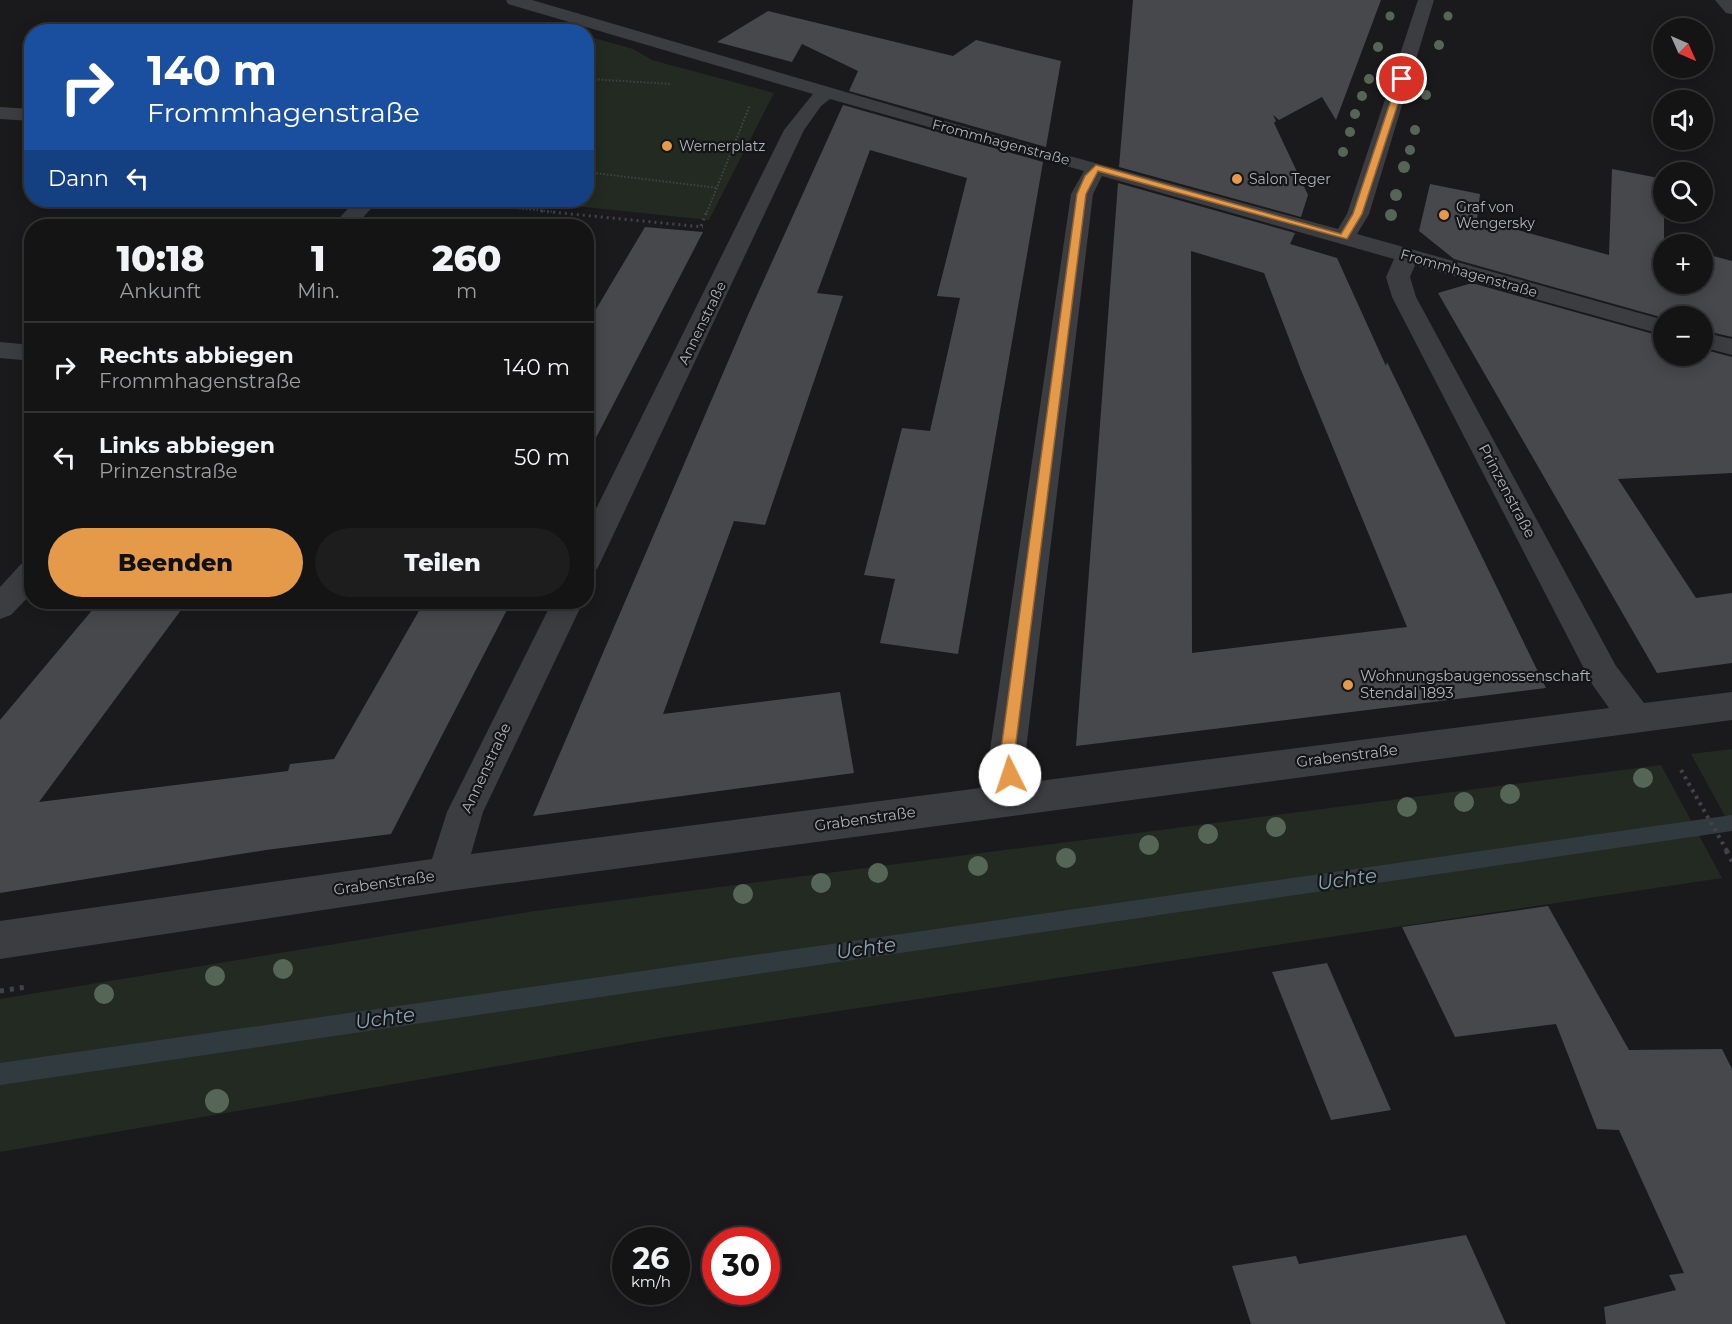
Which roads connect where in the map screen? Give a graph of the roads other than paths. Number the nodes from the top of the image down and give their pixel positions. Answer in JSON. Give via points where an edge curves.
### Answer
{"nodes":[{"id":1,"x":514,"y":0,"type":"edge"},
{"id":2,"x":1426,"y":0,"type":"edge"},
{"id":3,"x":1722,"y":0,"type":"edge"},
{"id":4,"x":1732,"y":9,"type":"edge"},
{"id":5,"x":546,"y":12,"type":"edge"},
{"id":6,"x":588,"y":24,"type":"edge"},
{"id":7,"x":594,"y":26,"type":"edge"},
{"id":8,"x":828,"y":92,"type":"junction"},
{"id":9,"x":0,"y":112,"type":"edge"},
{"id":10,"x":24,"y":114,"type":"edge"},
{"id":11,"x":1096,"y":168,"type":"junction"},
{"id":12,"x":361,"y":207,"type":"edge"},
{"id":13,"x":350,"y":219,"type":"edge"},
{"id":14,"x":1344,"y":237,"type":"junction"},
{"id":15,"x":1407,"y":255,"type":"junction"},
{"id":16,"x":1653,"y":325,"type":"edge"},
{"id":17,"x":1713,"y":342,"type":"edge"},
{"id":18,"x":1732,"y":347,"type":"edge"},
{"id":19,"x":0,"y":350,"type":"edge"},
{"id":20,"x":24,"y":352,"type":"edge"},
{"id":21,"x":594,"y":545,"type":"edge"},
{"id":22,"x":24,"y":581,"type":"edge"},
{"id":23,"x":0,"y":607,"type":"edge"},
{"id":24,"x":564,"y":609,"type":"edge"},
{"id":25,"x":1732,"y":706,"type":"edge"},
{"id":26,"x":1636,"y":719,"type":"junction"},
{"id":27,"x":1016,"y":799,"type":"junction"},
{"id":28,"x":449,"y":874,"type":"junction"},
{"id":29,"x":0,"y":940,"type":"edge"}],
"edges":[{"from":1,"to":5,"type":"street","name":"Frommhagenstraße"},
{"from":2,"to":14,"type":"street","via":[[1358,214]]},
{"from":3,"to":4,"type":"street"},
{"from":5,"to":6,"type":"street","name":"Frommhagenstraße"},
{"from":7,"to":8,"type":"street","name":"Frommhagenstraße"},
{"from":8,"to":11,"type":"street","name":"Frommhagenstraße"},
{"from":8,"to":21,"type":"street","name":"Annenstraße","via":[[814,102],[794,130]]},
{"from":9,"to":10,"type":"street"},
{"from":11,"to":14,"type":"street","name":"Frommhagenstraße"},
{"from":11,"to":27,"type":"street","via":[[1082,194],[1008,750]]},
{"from":12,"to":13,"type":"street"},
{"from":14,"to":15,"type":"street","name":"Frommhagenstraße"},
{"from":15,"to":16,"type":"street","name":"Frommhagenstraße"},
{"from":15,"to":26,"type":"street","name":"Prinzenstraße","via":[[1398,277],[1404,297],[1605,675]]},
{"from":17,"to":18,"type":"street"},
{"from":19,"to":20,"type":"street"},
{"from":22,"to":23,"type":"street"},
{"from":24,"to":28,"type":"street","name":"Annenstraße","via":[[465,812],[453,846]]},
{"from":25,"to":26,"type":"street","name":"Grabenstraße"},
{"from":26,"to":27,"type":"street","name":"Grabenstraße"},
{"from":27,"to":28,"type":"street","name":"Grabenstraße"},
{"from":28,"to":29,"type":"street","name":"Grabenstraße"}]}
